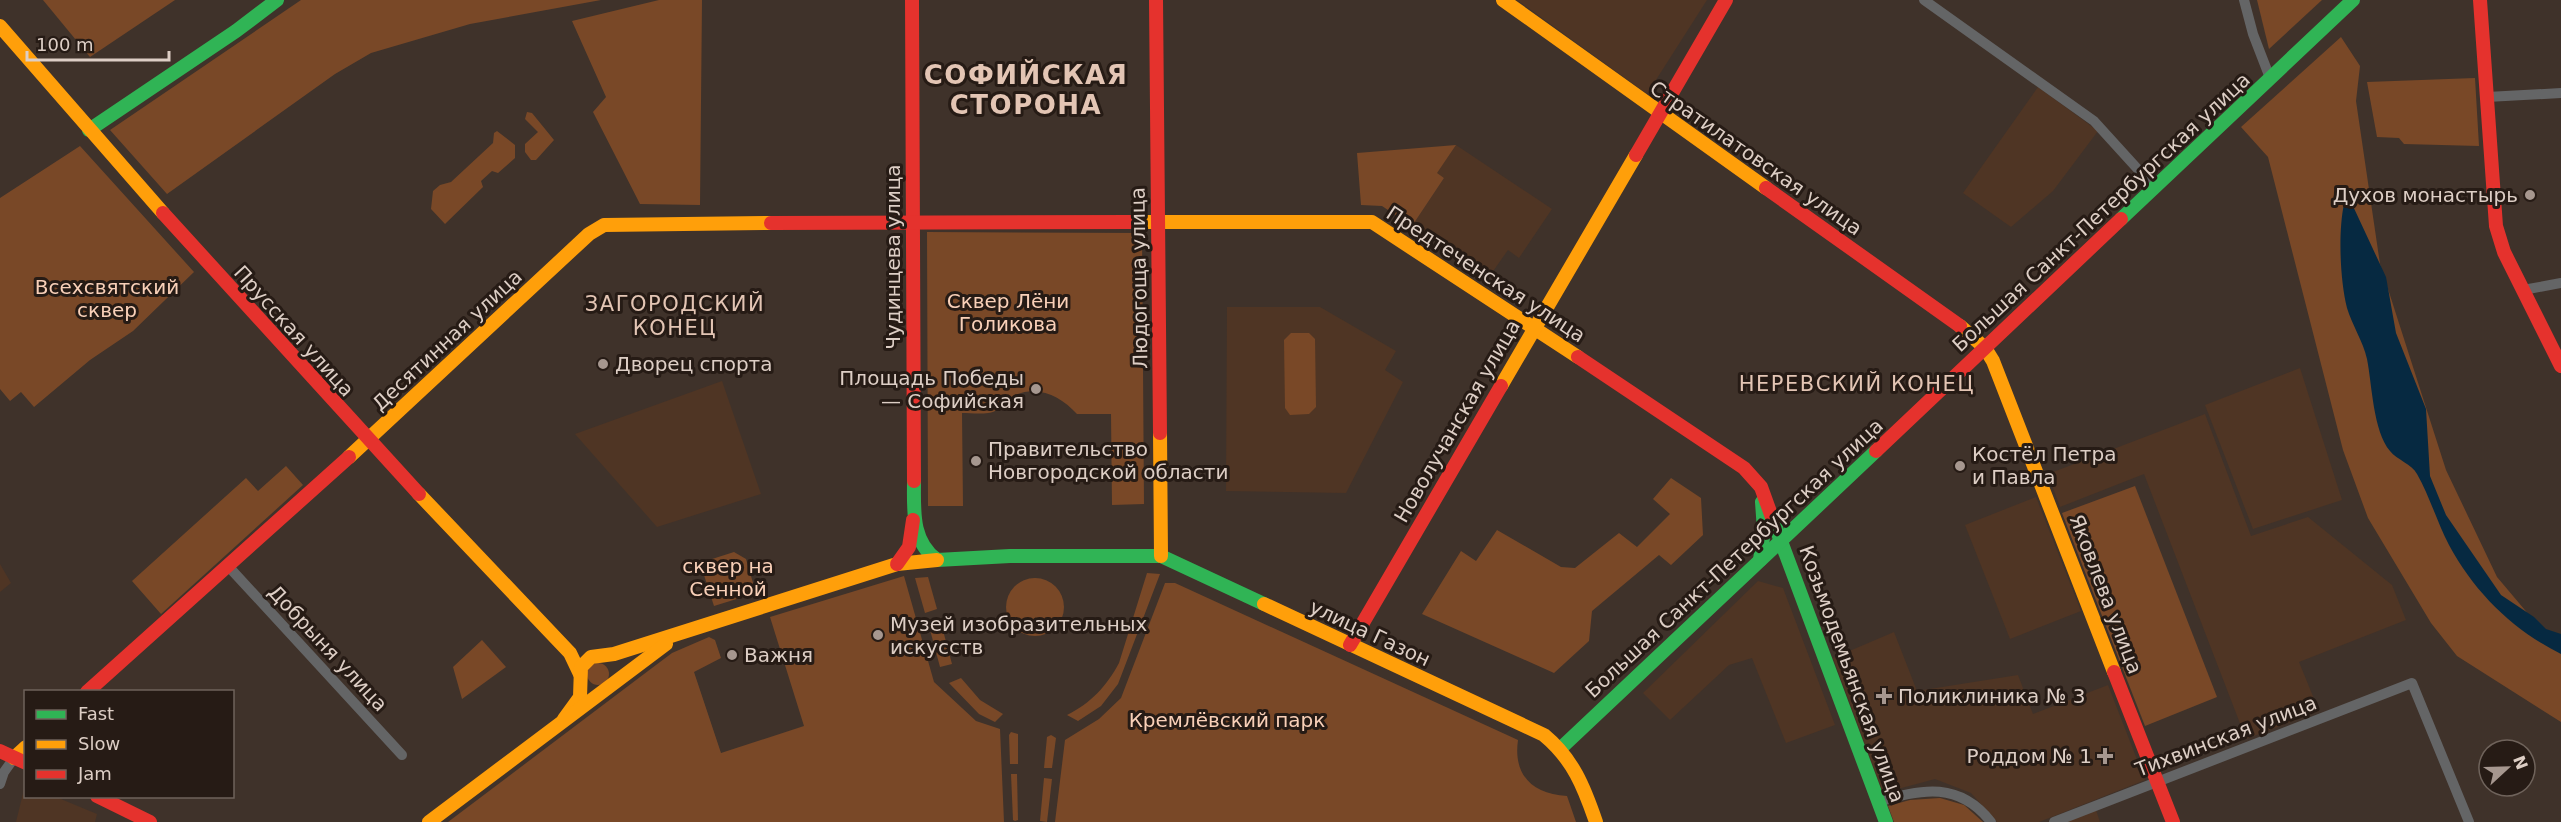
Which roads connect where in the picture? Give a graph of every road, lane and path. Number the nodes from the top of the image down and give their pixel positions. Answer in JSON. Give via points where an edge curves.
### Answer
{"nodes":[{"id":1,"x":277,"y":0,"type":"edge"},
{"id":2,"x":912,"y":0,"type":"edge"},
{"id":3,"x":1156,"y":0,"type":"edge"},
{"id":4,"x":1503,"y":0,"type":"edge"},
{"id":5,"x":1726,"y":0,"type":"edge"},
{"id":6,"x":1924,"y":0,"type":"edge"},
{"id":7,"x":2244,"y":0,"type":"edge"},
{"id":8,"x":2353,"y":0,"type":"edge"},
{"id":9,"x":2480,"y":0,"type":"edge"},
{"id":10,"x":0,"y":26,"type":"edge"},
{"id":11,"x":2270,"y":78,"type":"junction"},
{"id":12,"x":2561,"y":93,"type":"edge"},
{"id":13,"x":2487,"y":97,"type":"junction"},
{"id":14,"x":1659,"y":113,"type":"junction"},
{"id":15,"x":89,"y":130,"type":"junction"},
{"id":16,"x":2154,"y":187,"type":"junction"},
{"id":17,"x":1158,"y":222,"type":"junction"},
{"id":18,"x":912,"y":224,"type":"junction"},
{"id":19,"x":2561,"y":283,"type":"edge"},
{"id":20,"x":2523,"y":290,"type":"junction"},
{"id":21,"x":1534,"y":328,"type":"junction"},
{"id":22,"x":1985,"y":348,"type":"junction"},
{"id":23,"x":2561,"y":366,"type":"edge"},
{"id":24,"x":368,"y":440,"type":"junction"},
{"id":25,"x":1761,"y":487,"type":"junction"},
{"id":26,"x":914,"y":514,"type":"junction"},
{"id":27,"x":1781,"y":540,"type":"junction"},
{"id":28,"x":1161,"y":556,"type":"junction"},
{"id":29,"x":938,"y":560,"type":"junction"},
{"id":30,"x":1760,"y":560,"type":"junction"},
{"id":31,"x":897,"y":564,"type":"junction"},
{"id":32,"x":228,"y":566,"type":"junction"},
{"id":33,"x":684,"y":633,"type":"junction"},
{"id":34,"x":1350,"y":645,"type":"junction"},
{"id":35,"x":570,"y":653,"type":"junction"},
{"id":36,"x":594,"y":657,"type":"junction"},
{"id":37,"x":581,"y":677,"type":"junction"},
{"id":38,"x":607,"y":688,"type":"junction"},
{"id":39,"x":89,"y":690,"type":"edge"},
{"id":40,"x":564,"y":719,"type":"junction"},
{"id":41,"x":1561,"y":748,"type":"junction"},
{"id":42,"x":0,"y":751,"type":"edge"},
{"id":43,"x":402,"y":755,"type":"dead end"},
{"id":44,"x":20,"y":760,"type":"edge"},
{"id":45,"x":2157,"y":782,"type":"junction"},
{"id":46,"x":0,"y":784,"type":"edge"},
{"id":47,"x":101,"y":798,"type":"edge"},
{"id":48,"x":1878,"y":802,"type":"junction"},
{"id":49,"x":150,"y":822,"type":"edge"},
{"id":50,"x":429,"y":822,"type":"edge"},
{"id":51,"x":1596,"y":822,"type":"edge"},
{"id":52,"x":1886,"y":822,"type":"edge"},
{"id":53,"x":1991,"y":822,"type":"edge"},
{"id":54,"x":2054,"y":822,"type":"edge"},
{"id":55,"x":2173,"y":822,"type":"edge"},
{"id":56,"x":2469,"y":822,"type":"edge"}],
"edges":[{"from":1,"to":15,"type":"street"},
{"from":2,"to":18,"type":"street","name":"Чудинцева улица"},
{"from":3,"to":17,"type":"street","name":"Людогоща улица"},
{"from":4,"to":14,"type":"street","name":"Стратилатовская улица"},
{"from":5,"to":14,"type":"street","name":"Новолучанская улица"},
{"from":6,"to":16,"type":"street","via":[[2094,121]]},
{"from":7,"to":11,"type":"street"},
{"from":8,"to":11,"type":"street","name":"Большая Санкт-Петербургская улица"},
{"from":9,"to":13,"type":"street"},
{"from":10,"to":15,"type":"street","name":"Прусская улица"},
{"from":11,"to":16,"type":"street","name":"Большая Санкт-Петербургская улица"},
{"from":12,"to":13,"type":"street"},
{"from":13,"to":20,"type":"street","via":[[2496,226]]},
{"from":14,"to":21,"type":"street","name":"Новолучанская улица"},
{"from":14,"to":22,"type":"street","name":"Стратилатовская улица","via":[[1967,331]]},
{"from":15,"to":24,"type":"street","name":"Прусская улица"},
{"from":16,"to":22,"type":"street","name":"Большая Санкт-Петербургская улица"},
{"from":17,"to":18,"type":"street","name":"Предтеченская улица"},
{"from":17,"to":21,"type":"street","name":"Предтеченская улица","via":[[1372,222]]},
{"from":17,"to":28,"type":"street","name":"Людогоща улица"},
{"from":18,"to":24,"type":"street","name":"Десятинная улица","via":[[604,225],[589,234]]},
{"from":18,"to":26,"type":"street","name":"Чудинцева улица"},
{"from":19,"to":20,"type":"street"},
{"from":20,"to":23,"type":"street"},
{"from":21,"to":25,"type":"street","name":"Предтеченская улица","via":[[1744,468]]},
{"from":21,"to":34,"type":"street","name":"Новолучанская улица"},
{"from":22,"to":27,"type":"street","name":"Большая Санкт-Петербургская улица"},
{"from":22,"to":45,"type":"street","name":"Яковлева улица","via":[[2027,444]]},
{"from":24,"to":32,"type":"street","name":"Десятинная улица"},
{"from":24,"to":35,"type":"street","name":"Прусская улица"},
{"from":25,"to":27,"type":"street","name":"Предтеченская улица"},
{"from":25,"to":30,"type":"street","via":[[1764,530]]},
{"from":26,"to":29,"type":"street","name":"Чудинцева улица","via":[[923,546]]},
{"from":26,"to":31,"type":"street","name":"Чудинцева улица","via":[[909,547]]},
{"from":27,"to":30,"type":"street","name":"Большая Санкт-Петербургская улица"},
{"from":27,"to":48,"type":"street","name":"Козьмодемьянская улица"},
{"from":28,"to":29,"type":"street"},
{"from":28,"to":34,"type":"street","name":"улица Газон"},
{"from":29,"to":31,"type":"street"},
{"from":30,"to":41,"type":"street","name":"Большая Санкт-Петербургская улица"},
{"from":31,"to":33,"type":"street"},
{"from":32,"to":39,"type":"street","name":"Десятинная улица"},
{"from":32,"to":43,"type":"street","name":"Добрыня улица"},
{"from":33,"to":36,"type":"street"},
{"from":33,"to":38,"type":"street"},
{"from":34,"to":41,"type":"street","name":"улица Газон","via":[[1544,735]]},
{"from":35,"to":36,"type":"street"},
{"from":35,"to":37,"type":"street","name":"Прусская улица"},
{"from":36,"to":37,"type":"street","via":[[585,661]]},
{"from":36,"to":38,"type":"street","via":[[610,661],[614,667],[614,680]]},
{"from":37,"to":38,"type":"street","via":[[591,690]]},
{"from":37,"to":40,"type":"street","via":[[580,697]]},
{"from":38,"to":40,"type":"street"},
{"from":40,"to":50,"type":"street"},
{"from":41,"to":51,"type":"street","via":[[1574,763]]},
{"from":42,"to":44,"type":"street"},
{"from":44,"to":46,"type":"street","via":[[4,772]]},
{"from":45,"to":54,"type":"street","name":"Тихвинская улица"},
{"from":45,"to":55,"type":"street","name":"Яковлева улица"},
{"from":45,"to":56,"type":"street","name":"Тихвинская улица","via":[[2412,683]]},
{"from":47,"to":49,"type":"street"},
{"from":48,"to":52,"type":"street","name":"Козьмодемьянская улица"},
{"from":48,"to":53,"type":"street","via":[[1923,792],[1952,793],[1978,806]]}]}
